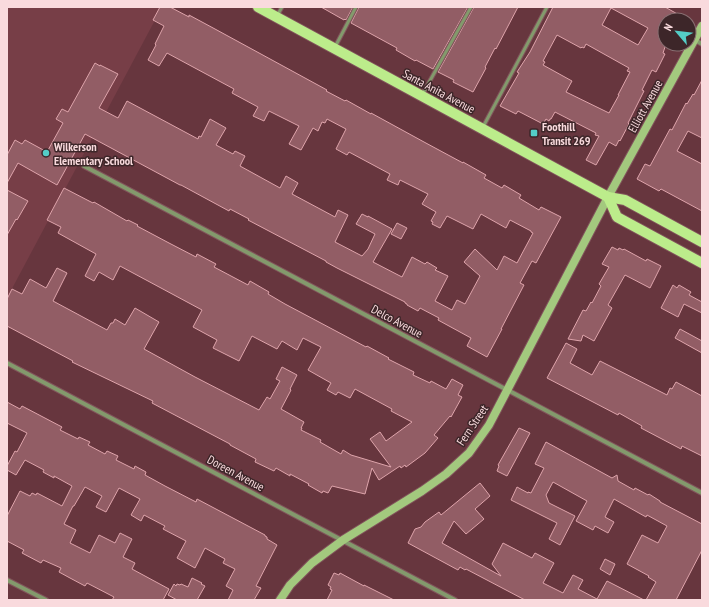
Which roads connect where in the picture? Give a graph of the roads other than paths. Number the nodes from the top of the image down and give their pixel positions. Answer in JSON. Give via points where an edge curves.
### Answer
{"nodes":[{"id":1,"x":258,"y":7,"type":"edge"},
{"id":2,"x":282,"y":7,"type":"edge"},
{"id":3,"x":356,"y":7,"type":"edge"},
{"id":4,"x":471,"y":7,"type":"edge"},
{"id":5,"x":547,"y":7,"type":"edge"},
{"id":6,"x":277,"y":17,"type":"junction"},
{"id":7,"x":702,"y":26,"type":"edge"},
{"id":8,"x":698,"y":42,"type":"edge"},
{"id":9,"x":334,"y":48,"type":"junction"},
{"id":10,"x":422,"y":96,"type":"junction"},
{"id":11,"x":482,"y":129,"type":"junction"},
{"id":12,"x":84,"y":166,"type":"dead end"},
{"id":13,"x":608,"y":198,"type":"junction"},
{"id":14,"x":702,"y":242,"type":"edge"},
{"id":15,"x":702,"y":263,"type":"edge"},
{"id":16,"x":7,"y":363,"type":"edge"},
{"id":17,"x":507,"y":390,"type":"junction"},
{"id":18,"x":702,"y":493,"type":"edge"},
{"id":19,"x":343,"y":540,"type":"junction"},
{"id":20,"x":7,"y":580,"type":"edge"},
{"id":21,"x":46,"y":600,"type":"edge"},
{"id":22,"x":280,"y":600,"type":"edge"},
{"id":23,"x":455,"y":600,"type":"edge"}],
"edges":[{"from":1,"to":6,"type":"main road","name":"Santa Anita Avenue"},
{"from":2,"to":6,"type":"lane"},
{"from":3,"to":9,"type":"lane"},
{"from":4,"to":10,"type":"lane"},
{"from":5,"to":11,"type":"lane"},
{"from":6,"to":9,"type":"main road","name":"Santa Anita Avenue"},
{"from":7,"to":8,"type":"street","name":"Elliott Avenue"},
{"from":8,"to":13,"type":"street","name":"Elliott Avenue"},
{"from":9,"to":10,"type":"main road","name":"Santa Anita Avenue"},
{"from":10,"to":11,"type":"main road","name":"Santa Anita Avenue"},
{"from":11,"to":13,"type":"main road","name":"Santa Anita Avenue"},
{"from":12,"to":17,"type":"street","name":"Delco Avenue"},
{"from":13,"to":14,"type":"main road","name":"Santa Anita Avenue","via":[[625,200]]},
{"from":13,"to":15,"type":"main road","via":[[617,217]]},
{"from":13,"to":17,"type":"street","name":"Fern Street"},
{"from":16,"to":19,"type":"street","name":"Doreen Avenue"},
{"from":17,"to":18,"type":"street","name":"Delco Avenue"},
{"from":17,"to":19,"type":"street","name":"Fern Street","via":[[485,431],[469,453],[422,491]]},
{"from":19,"to":22,"type":"street","name":"Fern Street","via":[[312,562],[290,585]]},
{"from":19,"to":23,"type":"street","name":"Doreen Avenue"},
{"from":20,"to":21,"type":"street"}]}
